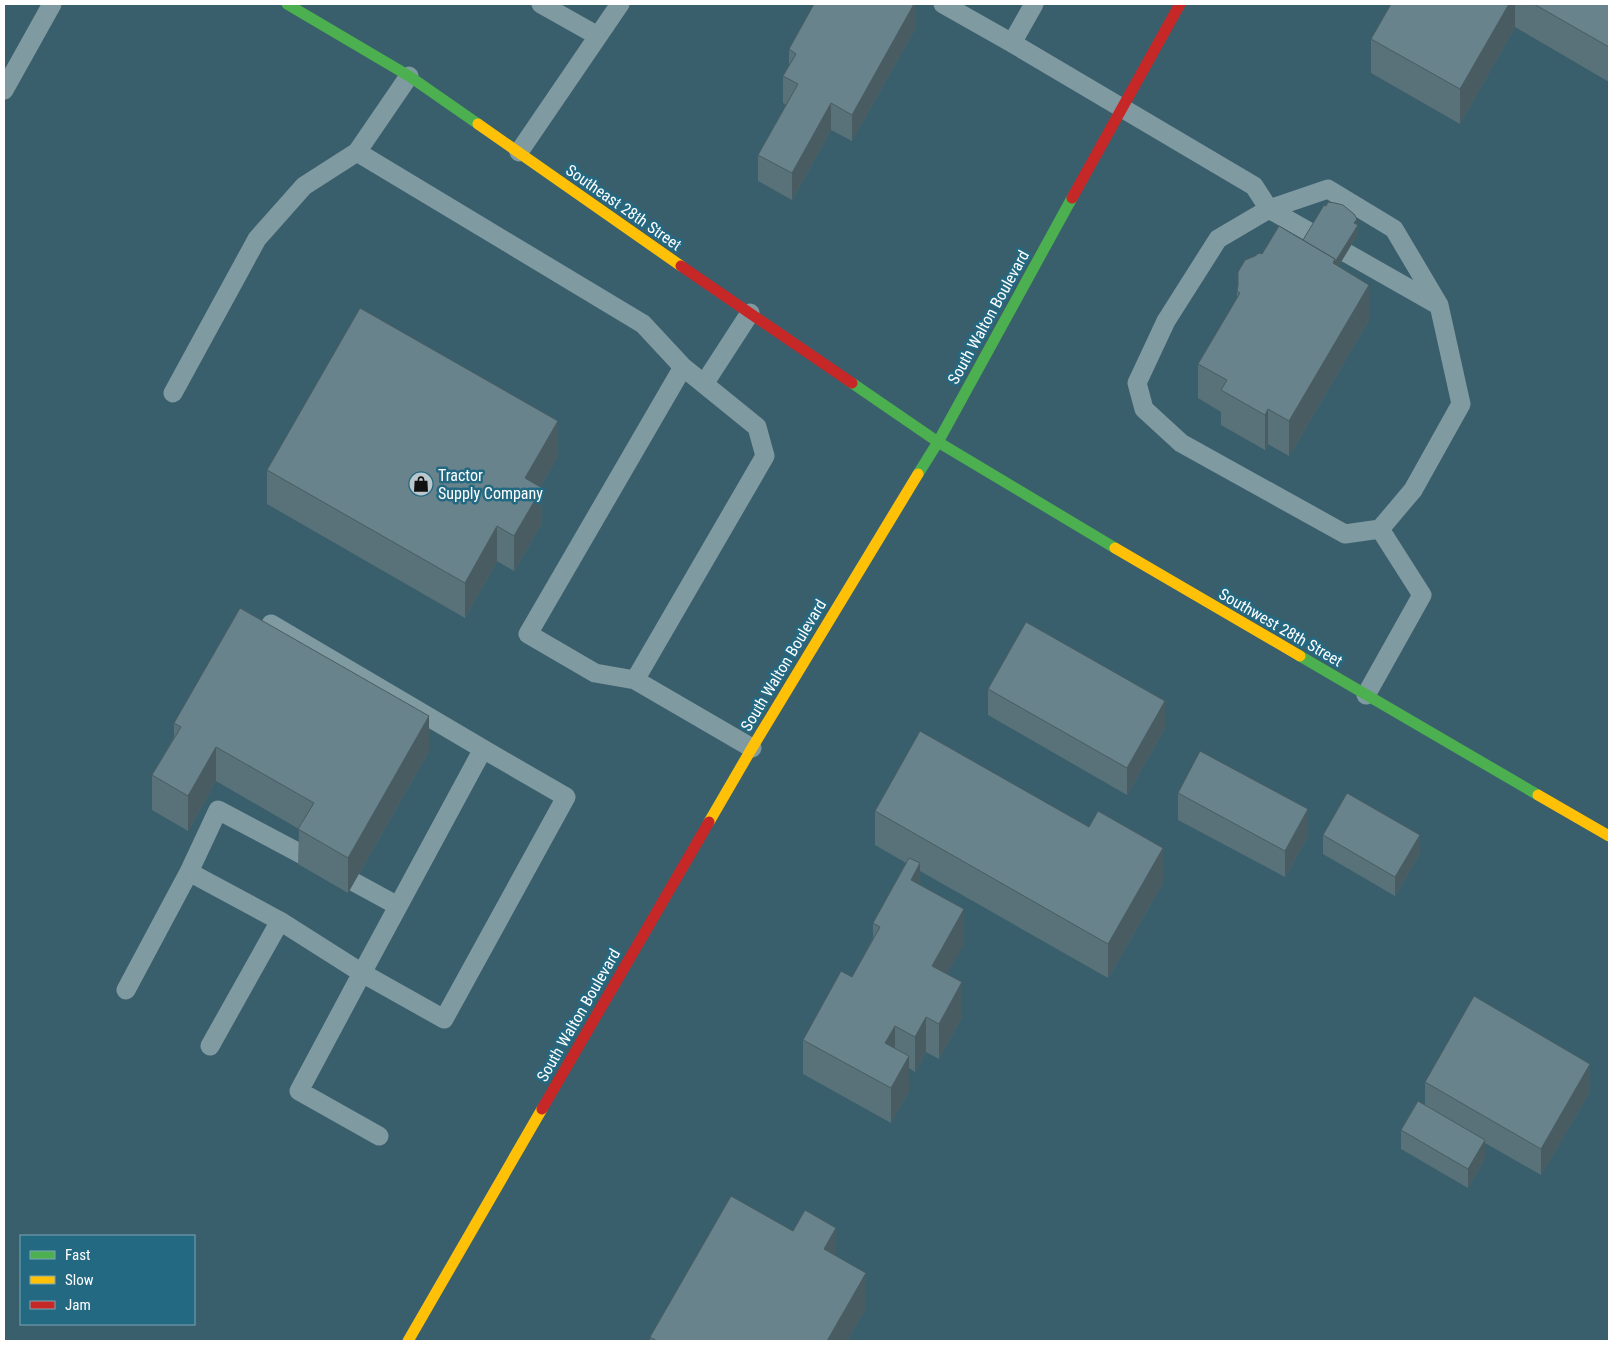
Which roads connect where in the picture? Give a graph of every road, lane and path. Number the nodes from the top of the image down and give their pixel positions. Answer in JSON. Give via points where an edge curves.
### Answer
{"nodes":[{"id":1,"x":52,"y":4,"type":"edge"},
{"id":2,"x":287,"y":4,"type":"edge"},
{"id":3,"x":541,"y":4,"type":"edge"},
{"id":4,"x":620,"y":4,"type":"edge"},
{"id":5,"x":944,"y":4,"type":"edge"},
{"id":6,"x":1034,"y":4,"type":"edge"},
{"id":7,"x":1180,"y":4,"type":"edge"},
{"id":8,"x":312,"y":10,"type":"edge"},
{"id":9,"x":598,"y":36,"type":"junction"},
{"id":10,"x":1012,"y":44,"type":"junction"},
{"id":11,"x":409,"y":76,"type":"junction"},
{"id":12,"x":4,"y":90,"type":"edge"},
{"id":13,"x":1121,"y":108,"type":"junction"},
{"id":14,"x":357,"y":152,"type":"junction"},
{"id":15,"x":518,"y":152,"type":"junction"},
{"id":16,"x":1269,"y":209,"type":"junction"},
{"id":17,"x":1439,"y":305,"type":"junction"},
{"id":18,"x":750,"y":313,"type":"junction"},
{"id":19,"x":684,"y":366,"type":"junction"},
{"id":20,"x":704,"y":384,"type":"junction"},
{"id":21,"x":173,"y":393,"type":"dead end"},
{"id":22,"x":938,"y":442,"type":"junction"},
{"id":23,"x":1380,"y":529,"type":"junction"},
{"id":24,"x":271,"y":624,"type":"edge"},
{"id":25,"x":635,"y":680,"type":"junction"},
{"id":26,"x":1366,"y":695,"type":"junction"},
{"id":27,"x":752,"y":748,"type":"junction"},
{"id":28,"x":483,"y":749,"type":"junction"},
{"id":29,"x":1609,"y":836,"type":"edge"},
{"id":30,"x":303,"y":855,"type":"edge"},
{"id":31,"x":189,"y":872,"type":"junction"},
{"id":32,"x":354,"y":882,"type":"dead end"},
{"id":33,"x":398,"y":906,"type":"junction"},
{"id":34,"x":280,"y":921,"type":"junction"},
{"id":35,"x":362,"y":973,"type":"junction"},
{"id":36,"x":126,"y":990,"type":"dead end"},
{"id":37,"x":210,"y":1046,"type":"dead end"},
{"id":38,"x":379,"y":1136,"type":"dead end"},
{"id":39,"x":408,"y":1341,"type":"edge"}],
"edges":[{"from":1,"to":12,"type":"lane"},
{"from":2,"to":8,"type":"main road","name":"Southeast 28th Street"},
{"from":3,"to":9,"type":"lane"},
{"from":4,"to":9,"type":"lane"},
{"from":5,"to":10,"type":"lane"},
{"from":6,"to":10,"type":"lane"},
{"from":7,"to":13,"type":"main road","name":"South Walton Boulevard"},
{"from":8,"to":11,"type":"main road","name":"Southeast 28th Street"},
{"from":9,"to":15,"type":"lane"},
{"from":10,"to":13,"type":"lane"},
{"from":11,"to":14,"type":"lane"},
{"from":11,"to":15,"type":"main road","name":"Southeast 28th Street"},
{"from":13,"to":16,"type":"lane","via":[[1254,186]]},
{"from":13,"to":22,"type":"main road","name":"South Walton Boulevard"},
{"from":14,"to":19,"type":"lane","via":[[643,324]]},
{"from":14,"to":21,"type":"lane","via":[[304,186],[257,239]]},
{"from":15,"to":18,"type":"main road","name":"Southeast 28th Street"},
{"from":16,"to":17,"type":"lane"},
{"from":16,"to":17,"type":"lane","via":[[1328,189],[1394,229]]},
{"from":16,"to":23,"type":"lane","via":[[1218,238],[1166,321],[1137,383],[1144,410],[1181,443],[1345,534]]},
{"from":17,"to":23,"type":"lane","via":[[1461,404],[1413,490]]},
{"from":18,"to":20,"type":"lane"},
{"from":18,"to":22,"type":"main road","name":"Southeast 28th Street"},
{"from":19,"to":20,"type":"lane"},
{"from":19,"to":25,"type":"lane","via":[[528,634],[595,672]]},
{"from":20,"to":25,"type":"lane","via":[[757,427],[765,456]]},
{"from":22,"to":26,"type":"main road","name":"Southwest 28th Street"},
{"from":22,"to":27,"type":"main road","name":"South Walton Boulevard"},
{"from":23,"to":26,"type":"lane","via":[[1422,595]]},
{"from":24,"to":28,"type":"lane"},
{"from":25,"to":27,"type":"lane"},
{"from":26,"to":29,"type":"main road","name":"Southwest 28th Street"},
{"from":27,"to":39,"type":"main road","name":"South Walton Boulevard"},
{"from":28,"to":33,"type":"lane"},
{"from":28,"to":35,"type":"lane","via":[[566,797],[444,1019]]},
{"from":30,"to":31,"type":"lane","via":[[218,810]]},
{"from":31,"to":34,"type":"lane"},
{"from":31,"to":36,"type":"lane"},
{"from":32,"to":33,"type":"lane"},
{"from":33,"to":35,"type":"lane"},
{"from":34,"to":35,"type":"lane"},
{"from":34,"to":37,"type":"lane"},
{"from":35,"to":38,"type":"lane","via":[[299,1091]]}]}
